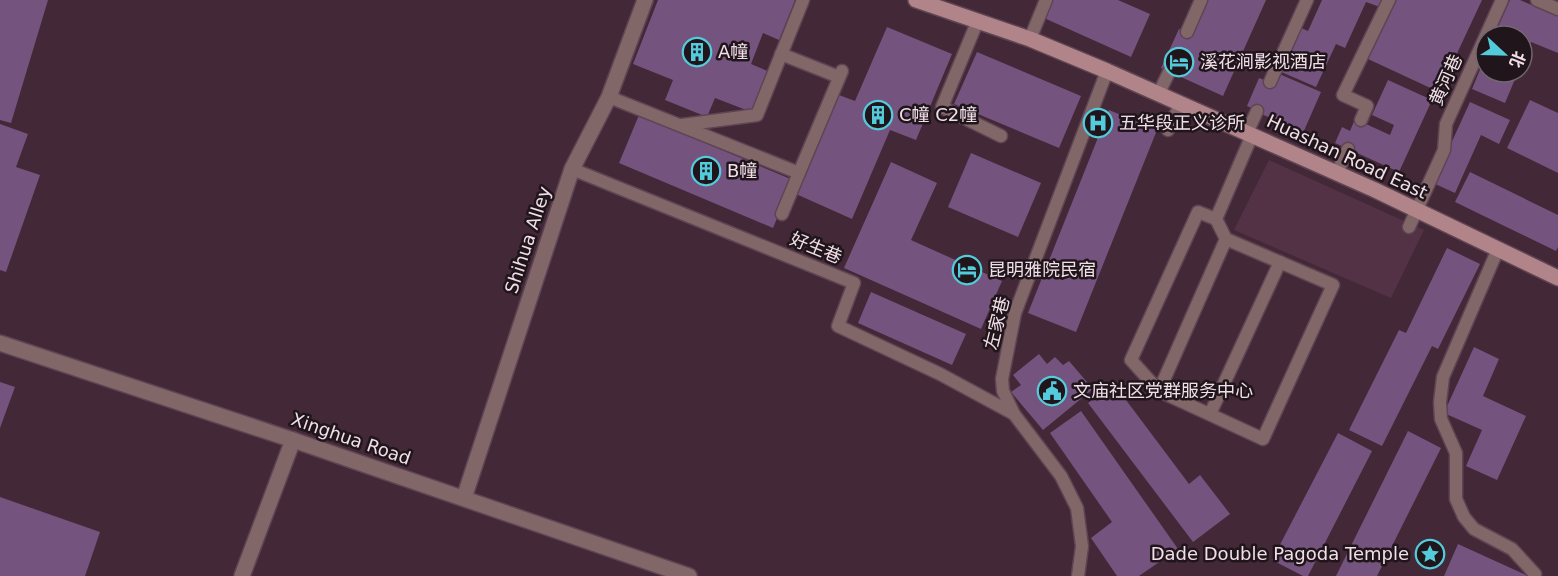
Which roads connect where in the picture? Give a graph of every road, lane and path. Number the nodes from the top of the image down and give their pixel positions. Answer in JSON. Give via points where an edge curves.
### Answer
{"nodes":[{"id":1,"x":645,"y":0,"type":"edge"},
{"id":2,"x":803,"y":0,"type":"edge"},
{"id":3,"x":916,"y":0,"type":"edge"},
{"id":4,"x":1046,"y":0,"type":"edge"},
{"id":5,"x":1202,"y":0,"type":"edge"},
{"id":6,"x":1307,"y":0,"type":"edge"},
{"id":7,"x":1389,"y":0,"type":"edge"},
{"id":8,"x":1502,"y":0,"type":"edge"},
{"id":9,"x":1537,"y":0,"type":"edge"},
{"id":10,"x":1558,"y":9,"type":"edge"},
{"id":11,"x":978,"y":20,"type":"junction"},
{"id":12,"x":1187,"y":32,"type":"dead end"},
{"id":13,"x":1030,"y":39,"type":"junction"},
{"id":14,"x":781,"y":54,"type":"junction"},
{"id":15,"x":1107,"y":71,"type":"junction"},
{"id":16,"x":1169,"y":72,"type":"dead end"},
{"id":17,"x":1270,"y":82,"type":"dead end"},
{"id":18,"x":1159,"y":93,"type":"junction"},
{"id":19,"x":609,"y":97,"type":"junction"},
{"id":20,"x":1180,"y":103,"type":"junction"},
{"id":21,"x":1257,"y":111,"type":"dead end"},
{"id":22,"x":1360,"y":120,"type":"dead end"},
{"id":23,"x":681,"y":126,"type":"junction"},
{"id":24,"x":1168,"y":130,"type":"dead end"},
{"id":25,"x":1250,"y":134,"type":"junction"},
{"id":26,"x":1001,"y":136,"type":"dead end"},
{"id":27,"x":1348,"y":149,"type":"dead end"},
{"id":28,"x":572,"y":169,"type":"junction"},
{"id":29,"x":799,"y":173,"type":"junction"},
{"id":30,"x":1337,"y":173,"type":"junction"},
{"id":31,"x":1417,"y":210,"type":"junction"},
{"id":32,"x":782,"y":214,"type":"dead end"},
{"id":33,"x":1216,"y":219,"type":"junction"},
{"id":34,"x":1409,"y":227,"type":"dead end"},
{"id":35,"x":1226,"y":239,"type":"junction"},
{"id":36,"x":1498,"y":249,"type":"junction"},
{"id":37,"x":1280,"y":262,"type":"junction"},
{"id":38,"x":1558,"y":278,"type":"edge"},
{"id":39,"x":0,"y":343,"type":"edge"},
{"id":40,"x":1159,"y":391,"type":"junction"},
{"id":41,"x":1014,"y":414,"type":"junction"},
{"id":42,"x":1210,"y":414,"type":"junction"},
{"id":43,"x":293,"y":440,"type":"junction"},
{"id":44,"x":464,"y":498,"type":"junction"},
{"id":45,"x":242,"y":576,"type":"edge"},
{"id":46,"x":689,"y":576,"type":"edge"},
{"id":47,"x":1078,"y":576,"type":"edge"},
{"id":48,"x":1534,"y":576,"type":"edge"}],
"edges":[{"from":1,"to":19,"type":"street","name":"Shihua Alley"},
{"from":2,"to":14,"type":"lane"},
{"from":3,"to":11,"type":"street","name":"Huashan Road East"},
{"from":4,"to":13,"type":"lane"},
{"from":5,"to":12,"type":"lane"},
{"from":6,"to":17,"type":"lane"},
{"from":7,"to":22,"type":"lane","via":[[1343,95],[1367,106]]},
{"from":8,"to":31,"type":"lane","name":"黄河巷","via":[[1446,124],[1444,150]]},
{"from":9,"to":10,"type":"lane"},
{"from":11,"to":13,"type":"street","name":"Huashan Road East"},
{"from":11,"to":26,"type":"lane","via":[[942,107]]},
{"from":13,"to":15,"type":"street","name":"Huashan Road East"},
{"from":14,"to":23,"type":"lane","via":[[757,115]]},
{"from":14,"to":29,"type":"lane","via":[[840,74]]},
{"from":15,"to":18,"type":"street","name":"Huashan Road East"},
{"from":15,"to":41,"type":"lane","name":"左家巷","via":[[1015,313],[1002,379]]},
{"from":16,"to":18,"type":"lane"},
{"from":18,"to":20,"type":"street","name":"Huashan Road East"},
{"from":19,"to":23,"type":"lane"},
{"from":19,"to":28,"type":"street","name":"Shihua Alley"},
{"from":20,"to":24,"type":"lane"},
{"from":20,"to":25,"type":"street","name":"Huashan Road East"},
{"from":21,"to":25,"type":"lane"},
{"from":23,"to":29,"type":"lane"},
{"from":25,"to":30,"type":"street","name":"Huashan Road East"},
{"from":25,"to":33,"type":"lane"},
{"from":27,"to":30,"type":"lane"},
{"from":28,"to":41,"type":"lane","name":"好生巷","via":[[854,283],[838,326]]},
{"from":28,"to":44,"type":"street","name":"Shihua Alley"},
{"from":29,"to":32,"type":"lane"},
{"from":30,"to":31,"type":"street","name":"Huashan Road East"},
{"from":31,"to":34,"type":"lane","name":"黄河巷"},
{"from":31,"to":36,"type":"street","name":"Huashan Road East"},
{"from":33,"to":35,"type":"lane"},
{"from":33,"to":40,"type":"lane","via":[[1198,213],[1131,360]]},
{"from":35,"to":37,"type":"lane"},
{"from":35,"to":40,"type":"lane"},
{"from":36,"to":38,"type":"street","name":"Huashan Road East"},
{"from":36,"to":48,"type":"lane","via":[[1443,377],[1441,419],[1456,453],[1456,500],[1464,517],[1474,529],[1512,549]]},
{"from":37,"to":42,"type":"lane"},
{"from":37,"to":42,"type":"lane","via":[[1334,285],[1268,429],[1263,439]]},
{"from":39,"to":43,"type":"street","name":"Xinghua Road"},
{"from":40,"to":42,"type":"lane"},
{"from":41,"to":47,"type":"lane","name":"左家巷","via":[[1061,476],[1077,508],[1082,546]]},
{"from":43,"to":44,"type":"street","name":"Xinghua Road"},
{"from":43,"to":45,"type":"street"},
{"from":44,"to":46,"type":"street","name":"Xinghua Road"}]}
